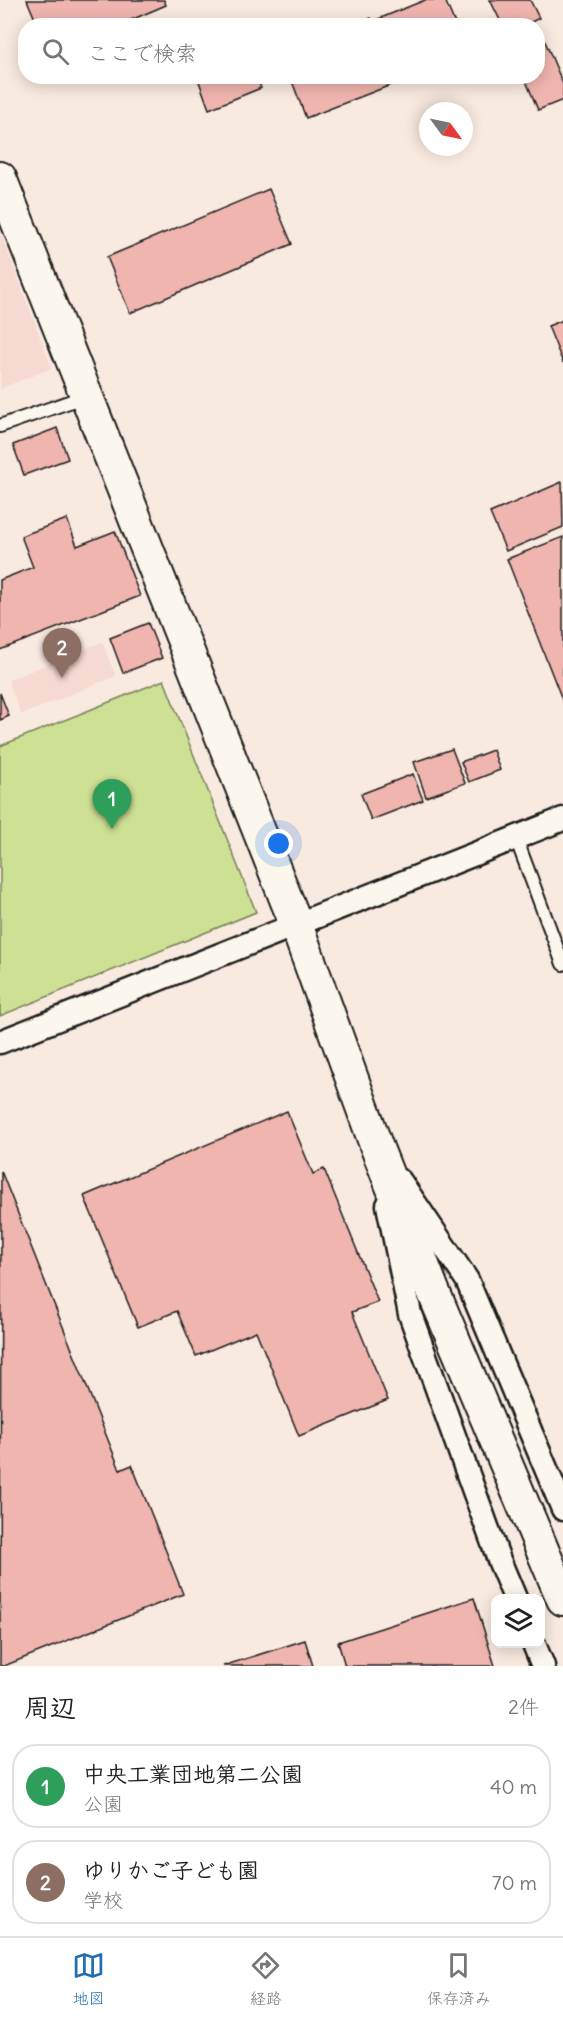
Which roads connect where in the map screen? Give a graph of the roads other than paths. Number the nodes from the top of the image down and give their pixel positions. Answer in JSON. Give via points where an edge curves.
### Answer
{"nodes":[{"id":1,"x":0,"y":178,"type":"edge"},
{"id":2,"x":87,"y":395,"type":"junction"},
{"id":3,"x":0,"y":426,"type":"edge"},
{"id":4,"x":563,"y":819,"type":"edge"},
{"id":5,"x":516,"y":838,"type":"junction"},
{"id":6,"x":296,"y":924,"type":"junction"},
{"id":7,"x":563,"y":964,"type":"edge"},
{"id":8,"x":0,"y":1042,"type":"edge"},
{"id":9,"x":377,"y":1148,"type":"junction"},
{"id":10,"x":563,"y":1509,"type":"edge"},
{"id":11,"x":513,"y":1594,"type":"edge"},
{"id":12,"x":563,"y":1599,"type":"edge"},
{"id":13,"x":536,"y":1648,"type":"edge"},
{"id":14,"x":543,"y":1666,"type":"edge"}],
"edges":[{"from":1,"to":2,"type":"street"},
{"from":2,"to":3,"type":"lane"},
{"from":2,"to":6,"type":"street"},
{"from":4,"to":5,"type":"street"},
{"from":5,"to":6,"type":"street"},
{"from":5,"to":7,"type":"lane"},
{"from":6,"to":8,"type":"street"},
{"from":6,"to":9,"type":"street"},
{"from":9,"to":10,"type":"street","via":[[467,1280]]},
{"from":9,"to":11,"type":"street","via":[[410,1314]]},
{"from":9,"to":12,"type":"street"},
{"from":13,"to":14,"type":"street"}]}
